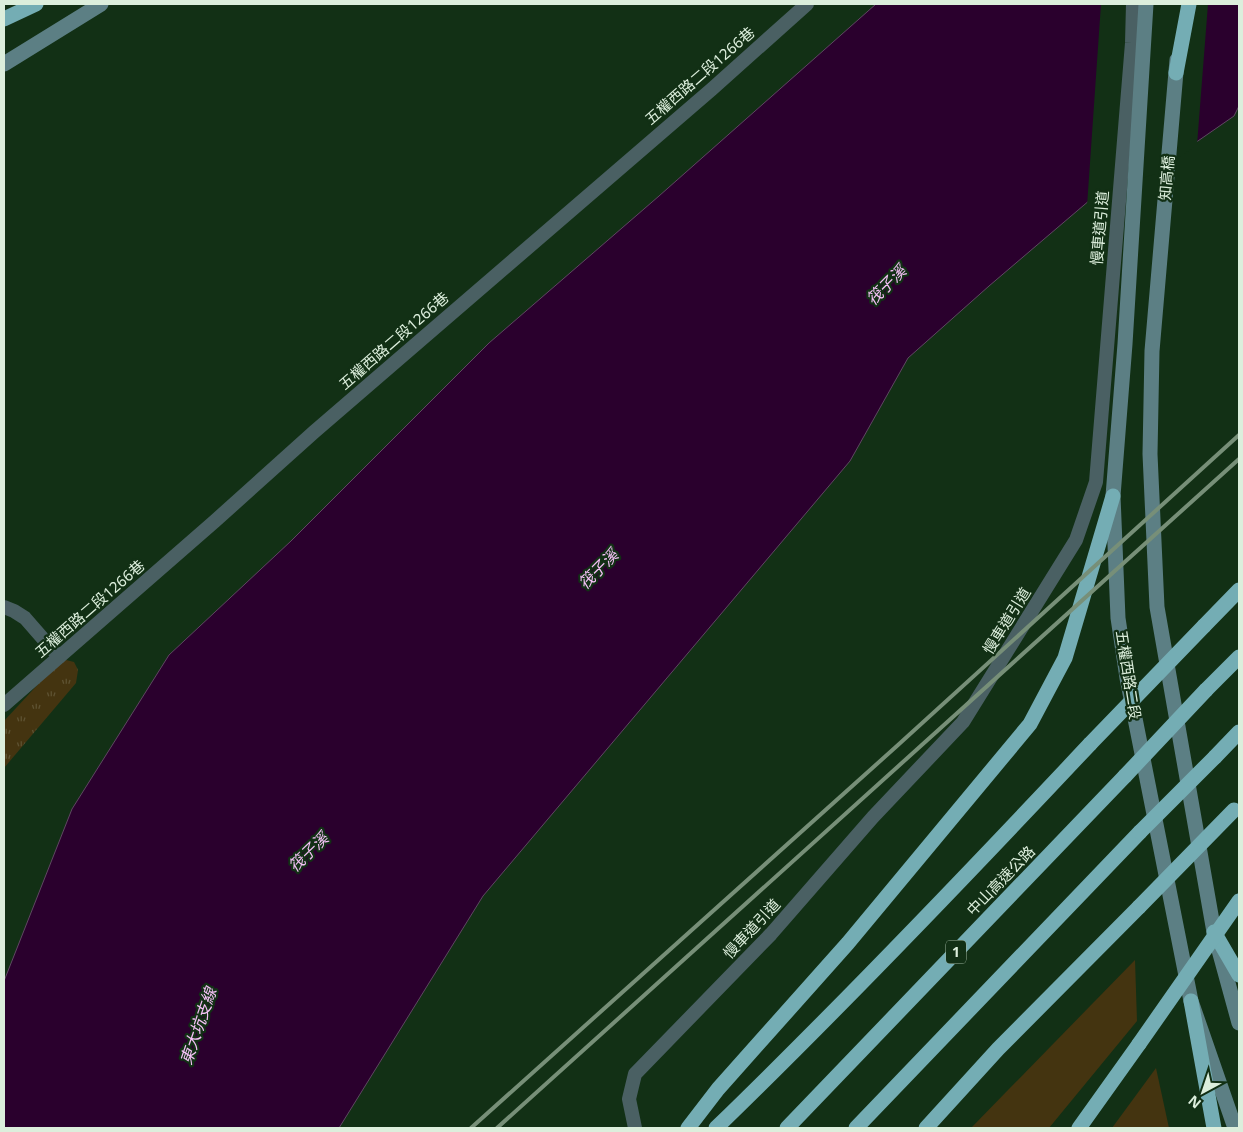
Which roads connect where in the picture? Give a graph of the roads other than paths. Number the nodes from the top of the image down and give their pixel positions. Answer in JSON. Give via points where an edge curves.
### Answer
{"nodes":[{"id":1,"x":36,"y":4,"type":"edge"},
{"id":2,"x":101,"y":4,"type":"edge"},
{"id":3,"x":807,"y":4,"type":"edge"},
{"id":4,"x":1133,"y":4,"type":"edge"},
{"id":5,"x":1146,"y":4,"type":"edge"},
{"id":6,"x":1181,"y":4,"type":"edge"},
{"id":7,"x":1189,"y":4,"type":"edge"},
{"id":8,"x":4,"y":19,"type":"edge"},
{"id":9,"x":4,"y":64,"type":"edge"},
{"id":10,"x":1176,"y":73,"type":"junction"},
{"id":11,"x":1124,"y":344,"type":"joint"},
{"id":12,"x":1113,"y":496,"type":"junction"},
{"id":13,"x":1239,"y":590,"type":"edge"},
{"id":14,"x":4,"y":607,"type":"edge"},
{"id":15,"x":59,"y":657,"type":"junction"},
{"id":16,"x":1239,"y":657,"type":"edge"},
{"id":17,"x":4,"y":705,"type":"edge"},
{"id":18,"x":1239,"y":732,"type":"edge"},
{"id":19,"x":1237,"y":807,"type":"edge"},
{"id":20,"x":1239,"y":901,"type":"edge"},
{"id":21,"x":1214,"y":932,"type":"junction"},
{"id":22,"x":1239,"y":975,"type":"edge"},
{"id":23,"x":1192,"y":1001,"type":"junction"},
{"id":24,"x":1239,"y":1023,"type":"edge"},
{"id":25,"x":635,"y":1128,"type":"edge"},
{"id":26,"x":688,"y":1128,"type":"edge"},
{"id":27,"x":716,"y":1128,"type":"edge"},
{"id":28,"x":787,"y":1128,"type":"edge"},
{"id":29,"x":856,"y":1128,"type":"edge"},
{"id":30,"x":926,"y":1128,"type":"edge"},
{"id":31,"x":1079,"y":1128,"type":"edge"},
{"id":32,"x":1214,"y":1128,"type":"edge"},
{"id":33,"x":1235,"y":1128,"type":"edge"}],
"edges":[{"from":1,"to":8,"type":"highway"},
{"from":2,"to":9,"type":"main road"},
{"from":3,"to":15,"type":"lane","name":"五權西路二段1266巷"},
{"from":4,"to":25,"type":"lane","name":"慢車道引道","via":[[1096,482],[1076,540],[963,722],[873,817],[771,934],[635,1074],[629,1099]]},
{"from":5,"to":11,"type":"main road","name":"知高橋"},
{"from":6,"to":10,"type":"main road","name":"知高橋"},
{"from":7,"to":10,"type":"highway"},
{"from":10,"to":21,"type":"main road","name":"知高橋","via":[[1152,351],[1150,454],[1156,607]]},
{"from":11,"to":12,"type":"main road","name":"五權西路二段"},
{"from":12,"to":23,"type":"main road","name":"五權西路二段","via":[[1118,618],[1127,678]]},
{"from":12,"to":26,"type":"highway","via":[[1065,658],[1030,724],[848,943],[718,1089]]},
{"from":13,"to":27,"type":"highway","bridge":true,"via":[[969,872]]},
{"from":14,"to":15,"type":"lane","via":[[25,618]]},
{"from":15,"to":17,"type":"lane","name":"五權西路二段1266巷"},
{"from":16,"to":28,"type":"highway","name":"中山高速公路","number":"1","bridge":true},
{"from":18,"to":29,"type":"highway","bridge":true},
{"from":19,"to":30,"type":"highway","bridge":true,"via":[[998,1049]]},
{"from":20,"to":31,"type":"highway","bridge":true},
{"from":21,"to":22,"type":"highway"},
{"from":21,"to":24,"type":"main road"},
{"from":23,"to":32,"type":"highway"},
{"from":23,"to":33,"type":"main road","name":"五權西路二段"}]}
